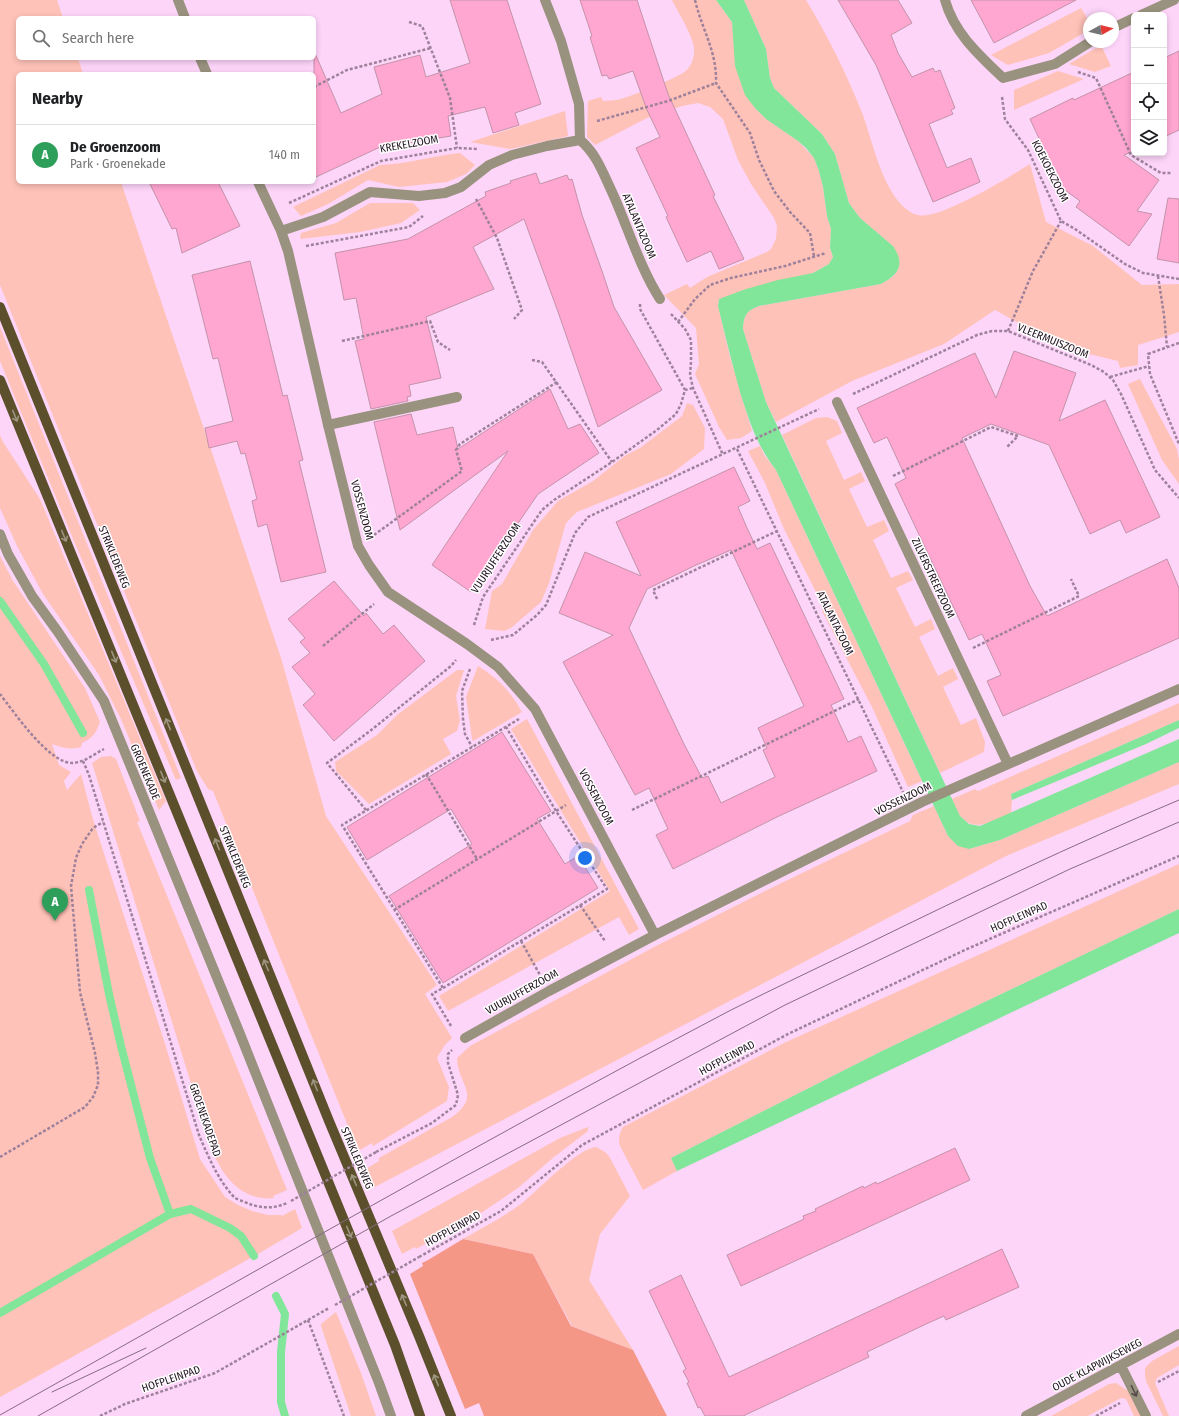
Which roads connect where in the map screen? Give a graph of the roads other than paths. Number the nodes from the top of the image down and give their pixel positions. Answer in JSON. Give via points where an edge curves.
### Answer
{"nodes":[{"id":1,"x":178,"y":0,"type":"edge"},
{"id":2,"x":545,"y":0,"type":"edge"},
{"id":3,"x":945,"y":0,"type":"edge"},
{"id":4,"x":1174,"y":0,"type":"edge"},
{"id":5,"x":1148,"y":12,"type":"edge"},
{"id":6,"x":184,"y":16,"type":"edge"},
{"id":7,"x":1131,"y":19,"type":"edge"},
{"id":8,"x":1119,"y":25,"type":"edge"},
{"id":9,"x":1083,"y":46,"type":"edge"},
{"id":10,"x":201,"y":60,"type":"edge"},
{"id":11,"x":206,"y":72,"type":"edge"},
{"id":12,"x":580,"y":140,"type":"junction"},
{"id":13,"x":259,"y":184,"type":"edge"},
{"id":14,"x":281,"y":231,"type":"junction"},
{"id":15,"x":660,"y":299,"type":"road end"},
{"id":16,"x":0,"y":307,"type":"edge"},
{"id":17,"x":0,"y":380,"type":"edge"},
{"id":18,"x":457,"y":397,"type":"dead end"},
{"id":19,"x":837,"y":402,"type":"road end"},
{"id":20,"x":328,"y":425,"type":"junction"},
{"id":21,"x":0,"y":534,"type":"edge"},
{"id":22,"x":1179,"y":689,"type":"edge"},
{"id":23,"x":1008,"y":764,"type":"junction"},
{"id":24,"x":655,"y":935,"type":"junction"},
{"id":25,"x":465,"y":1038,"type":"road end"},
{"id":26,"x":1179,"y":1334,"type":"edge"},
{"id":27,"x":1121,"y":1366,"type":"junction"},
{"id":28,"x":391,"y":1416,"type":"edge"},
{"id":29,"x":420,"y":1416,"type":"edge"},
{"id":30,"x":451,"y":1416,"type":"edge"},
{"id":31,"x":1026,"y":1416,"type":"edge"},
{"id":32,"x":1146,"y":1416,"type":"edge"}],
"edges":[{"from":1,"to":6,"type":"street"},
{"from":2,"to":12,"type":"street","via":[[579,104]]},
{"from":3,"to":9,"type":"street","via":[[957,28],[971,47],[1003,78],[1054,64]]},
{"from":4,"to":5,"type":"street"},
{"from":7,"to":8,"type":"street"},
{"from":10,"to":11,"type":"street"},
{"from":12,"to":14,"type":"street","via":[[512,155],[489,165],[461,187],[445,193],[419,196],[370,192],[323,217]]},
{"from":12,"to":15,"type":"street","name":"ATALANTAZOOM","via":[[588,147],[600,166],[649,281]]},
{"from":13,"to":14,"type":"street","name":"VOSSENZOOM"},
{"from":14,"to":20,"type":"street","name":"VOSSENZOOM","via":[[288,250]]},
{"from":30,"to":16,"type":"main road","name":"STRIKLEDEWEG","one_way":true},
{"from":17,"to":29,"type":"main road","one_way":true,"via":[[395,1345]]},
{"from":18,"to":20,"type":"street"},
{"from":19,"to":23,"type":"street","name":"ZILVERSTREEPZOOM"},
{"from":20,"to":24,"type":"street","name":"VOSSENZOOM","via":[[358,546],[369,565],[388,592],[498,667],[535,710]]},
{"from":21,"to":28,"type":"street","name":"GROENEKADE","via":[[8,554],[32,596],[104,701],[240,1034]]},
{"from":22,"to":23,"type":"street","name":"VOSSENZOOM"},
{"from":23,"to":24,"type":"street","name":"VOSSENZOOM","via":[[911,807]]},
{"from":24,"to":25,"type":"street","name":"VUURJUFFERZOOM"},
{"from":26,"to":27,"type":"street","name":"OUDE KLAPWIJKSEWEG"},
{"from":27,"to":31,"type":"street","name":"OUDE KLAPWIJKSEWEG"},
{"from":27,"to":32,"type":"street","one_way":true}]}
